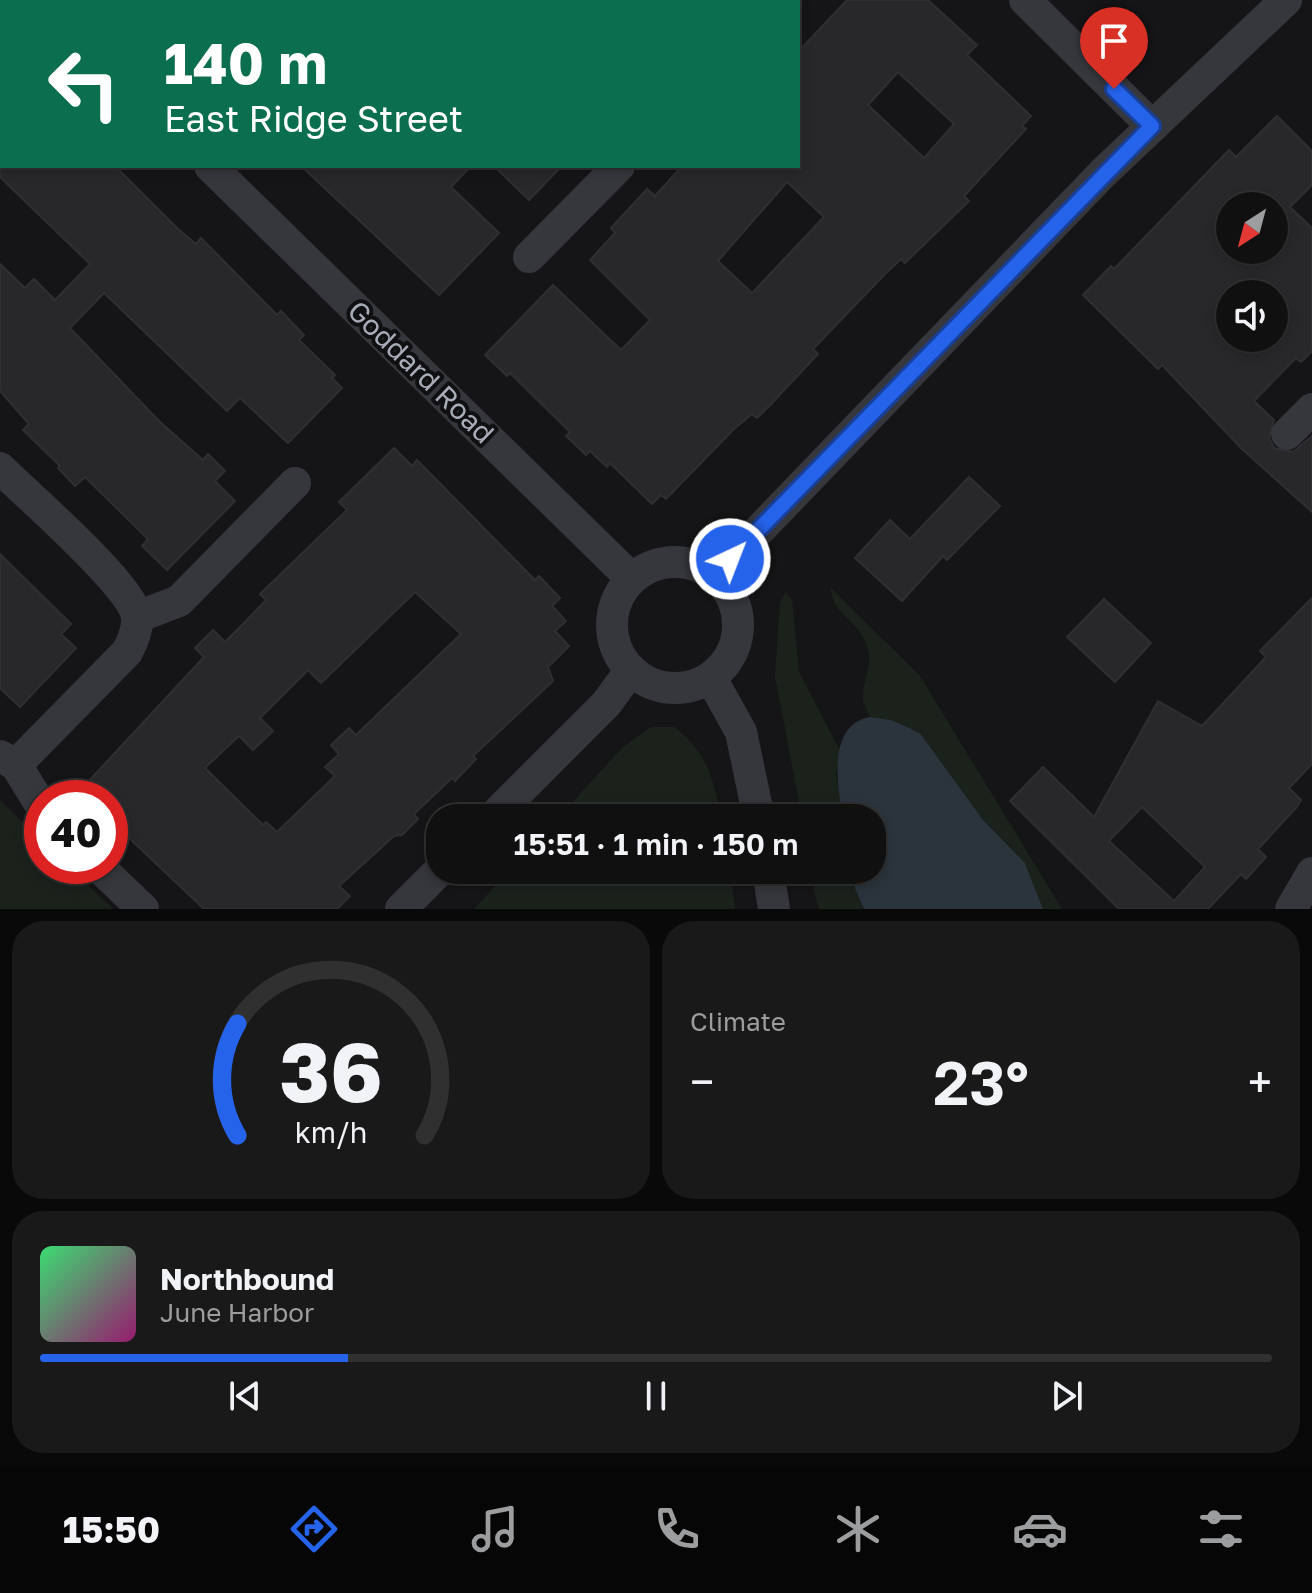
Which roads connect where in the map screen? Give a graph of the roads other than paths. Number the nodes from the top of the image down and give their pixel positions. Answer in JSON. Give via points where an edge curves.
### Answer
{"nodes":[{"id":1,"x":1025,"y":0,"type":"edge"},
{"id":2,"x":1286,"y":0,"type":"edge"},
{"id":3,"x":1152,"y":126,"type":"junction"},
{"id":4,"x":212,"y":168,"type":"edge"},
{"id":5,"x":617,"y":168,"type":"edge"},
{"id":6,"x":529,"y":257,"type":"dead end"},
{"id":7,"x":1312,"y":409,"type":"edge"},
{"id":8,"x":1287,"y":434,"type":"dead end"},
{"id":9,"x":0,"y":468,"type":"edge"},
{"id":10,"x":295,"y":483,"type":"dead end"},
{"id":11,"x":715,"y":576,"type":"junction"},
{"id":12,"x":631,"y":578,"type":"junction"},
{"id":13,"x":137,"y":617,"type":"junction"},
{"id":14,"x":631,"y":670,"type":"junction"},
{"id":15,"x":711,"y":678,"type":"junction"},
{"id":16,"x":8,"y":760,"type":"edge"},
{"id":17,"x":24,"y":782,"type":"edge"},
{"id":18,"x":506,"y":804,"type":"edge"},
{"id":19,"x":756,"y":804,"type":"edge"},
{"id":20,"x":1312,"y":873,"type":"edge"},
{"id":21,"x":117,"y":884,"type":"edge"},
{"id":22,"x":426,"y":884,"type":"edge"},
{"id":23,"x":770,"y":884,"type":"edge"},
{"id":24,"x":143,"y":909,"type":"edge"},
{"id":25,"x":401,"y":909,"type":"edge"},
{"id":26,"x":774,"y":909,"type":"edge"},
{"id":27,"x":1291,"y":909,"type":"edge"}],
"edges":[{"from":1,"to":3,"type":"street"},
{"from":2,"to":3,"type":"street"},
{"from":3,"to":11,"type":"street"},
{"from":4,"to":12,"type":"street","name":"Goddard Road"},
{"from":5,"to":6,"type":"street"},
{"from":7,"to":8,"type":"street"},
{"from":9,"to":13,"type":"street","via":[[124,590]]},
{"from":10,"to":13,"type":"street","via":[[179,601]]},
{"from":11,"to":12,"type":"street","via":[[682,562],[646,568]]},
{"from":11,"to":15,"type":"street","via":[[732,599],[739,628],[725,665]]},
{"from":12,"to":14,"type":"street","via":[[612,614],[612,634],[618,654]]},
{"from":13,"to":16,"type":"street","via":[[127,652]]},
{"from":14,"to":15,"type":"street","via":[[648,683],[670,688],[691,687]]},
{"from":14,"to":18,"type":"street","via":[[606,704]]},
{"from":15,"to":19,"type":"street","via":[[741,732]]},
{"from":16,"to":17,"type":"street"},
{"from":20,"to":27,"type":"street"},
{"from":21,"to":24,"type":"street"},
{"from":22,"to":25,"type":"street"},
{"from":23,"to":26,"type":"street"}]}
